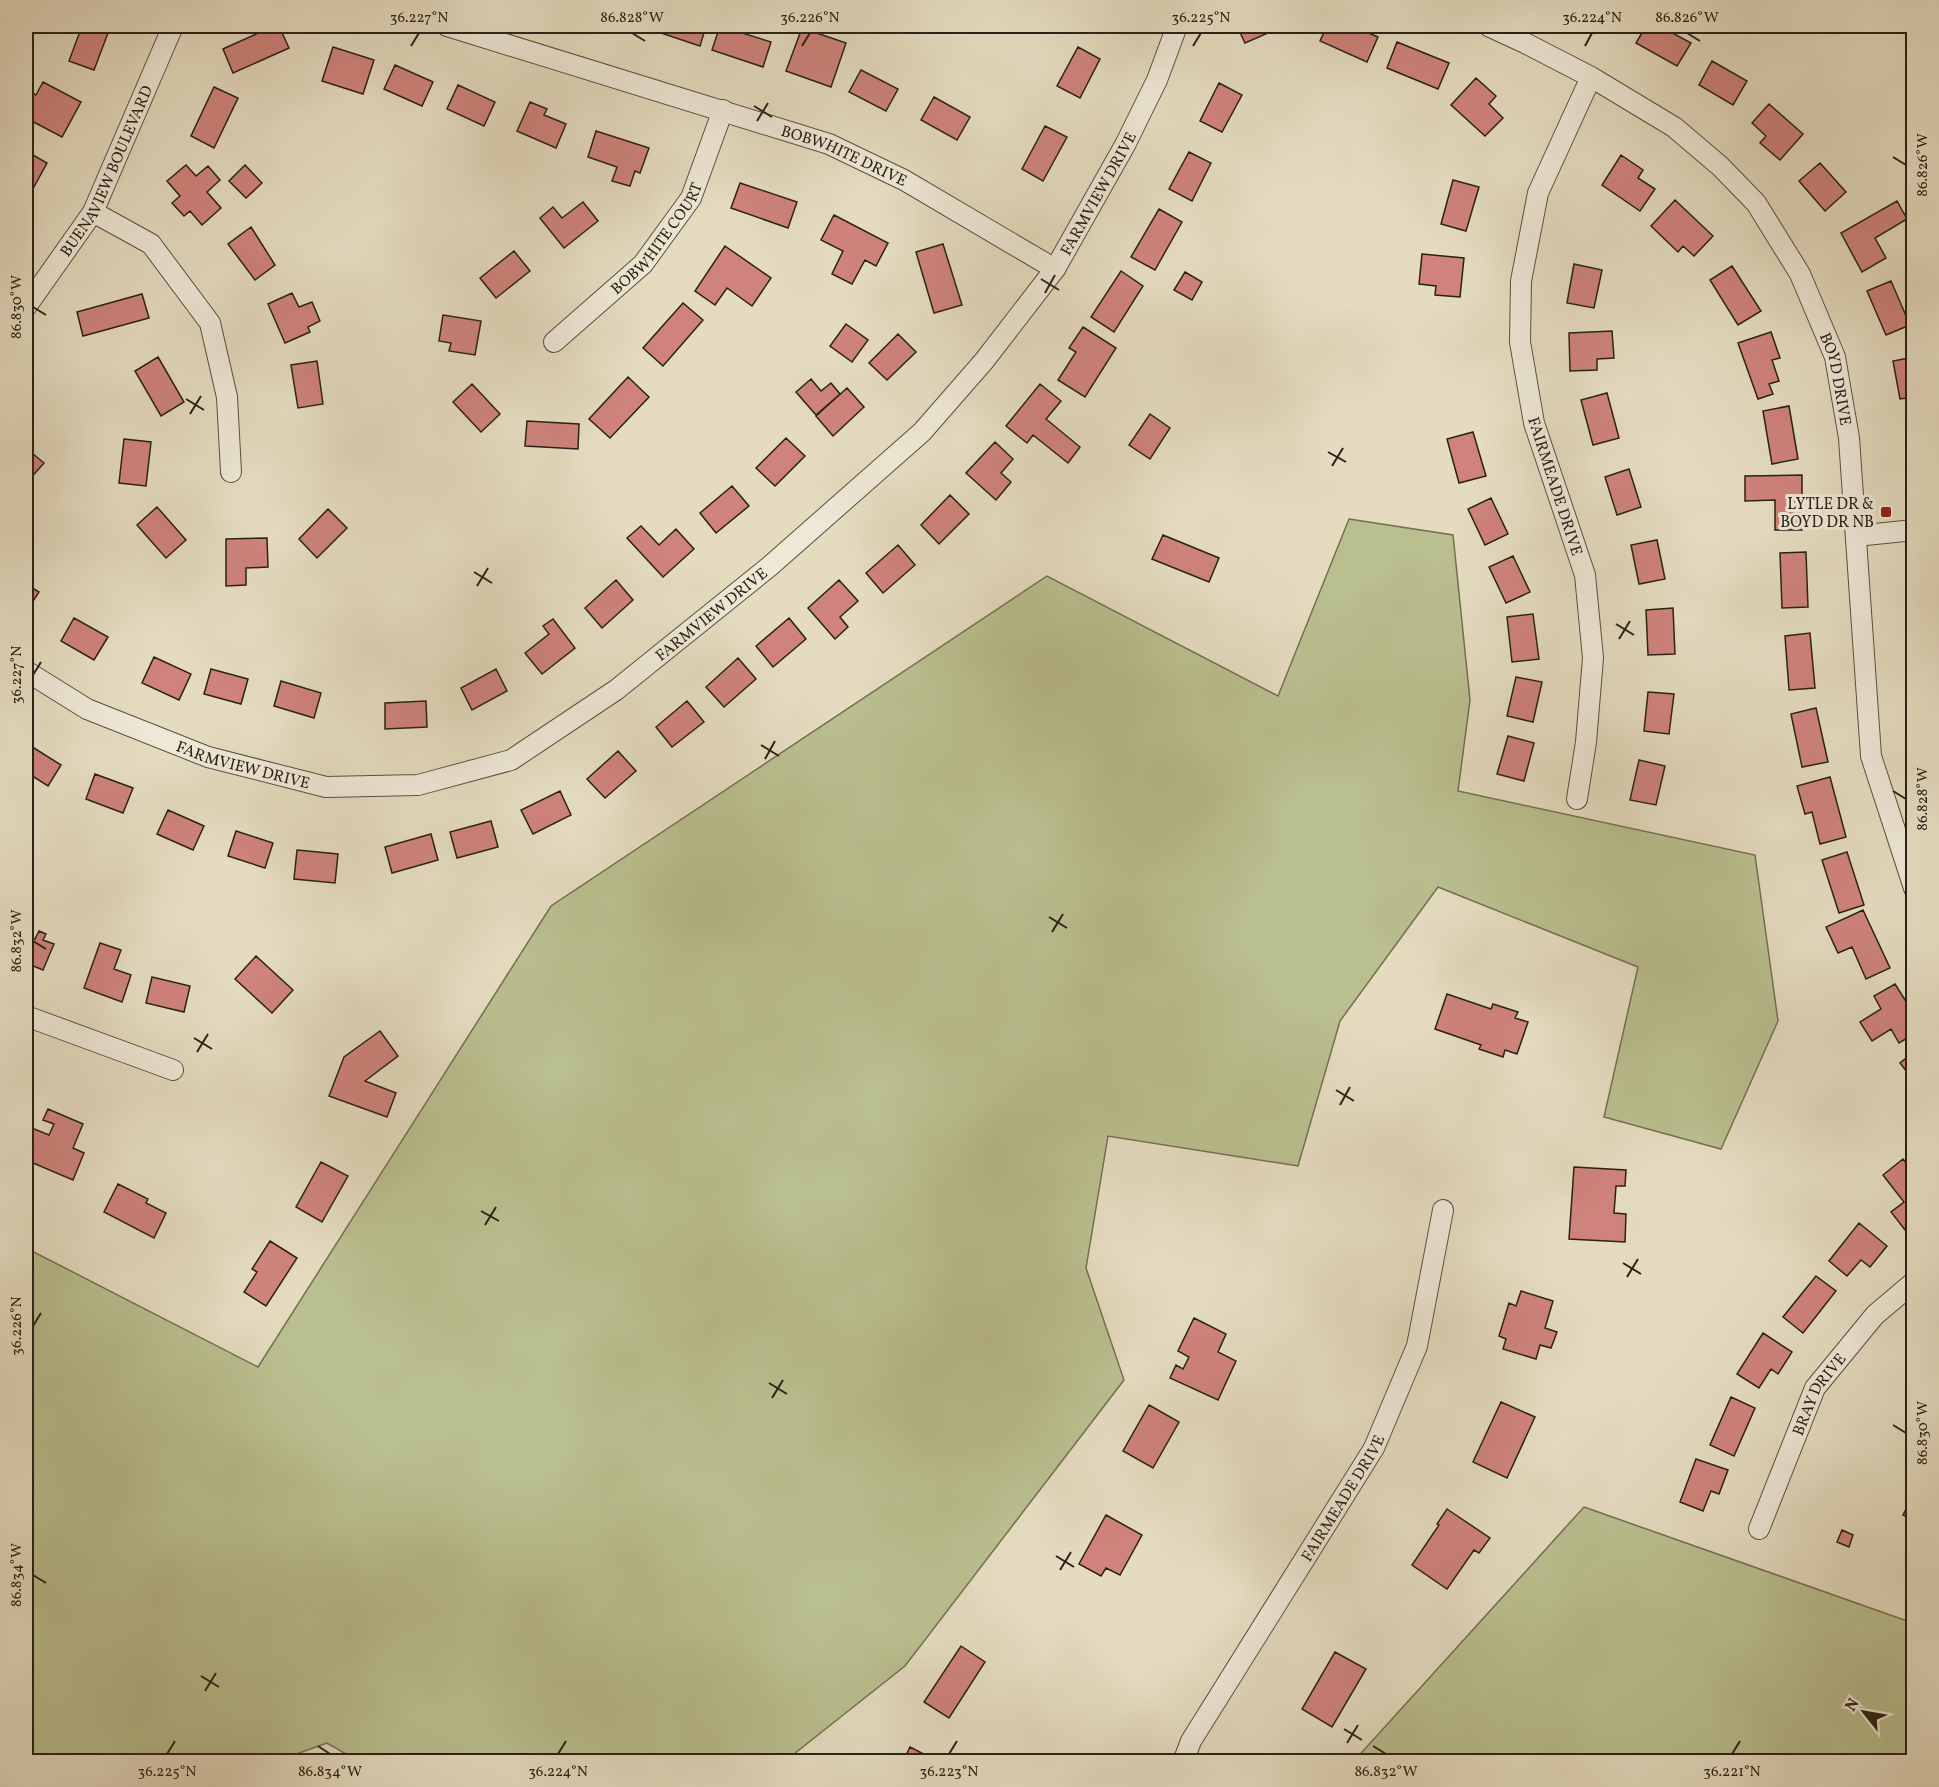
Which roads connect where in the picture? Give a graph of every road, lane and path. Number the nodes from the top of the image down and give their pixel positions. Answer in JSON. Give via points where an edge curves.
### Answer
{"nodes":[{"id":1,"x":173,"y":26,"type":"edge"},
{"id":2,"x":447,"y":26,"type":"edge"},
{"id":3,"x":1177,"y":26,"type":"edge"},
{"id":4,"x":1488,"y":26,"type":"edge"},
{"id":5,"x":1591,"y":77,"type":"junction"},
{"id":6,"x":723,"y":110,"type":"junction"},
{"id":7,"x":93,"y":212,"type":"junction"},
{"id":8,"x":1055,"y":269,"type":"junction"},
{"id":9,"x":26,"y":307,"type":"edge"},
{"id":10,"x":554,"y":342,"type":"dead end"},
{"id":11,"x":231,"y":472,"type":"dead end"},
{"id":12,"x":1914,"y":530,"type":"edge"},
{"id":13,"x":1856,"y":536,"type":"junction"},
{"id":14,"x":26,"y":671,"type":"edge"},
{"id":15,"x":1577,"y":799,"type":"dead end"},
{"id":16,"x":1914,"y":888,"type":"edge"},
{"id":17,"x":26,"y":1016,"type":"edge"},
{"id":18,"x":173,"y":1070,"type":"dead end"},
{"id":19,"x":1443,"y":1210,"type":"dead end"},
{"id":20,"x":1914,"y":1282,"type":"edge"},
{"id":21,"x":1759,"y":1529,"type":"dead end"},
{"id":22,"x":1183,"y":1761,"type":"edge"}],
"edges":[{"from":1,"to":7,"type":"street","name":"BUENAVIEW BOULEVARD"},
{"from":2,"to":6,"type":"street","name":"BOBWHITE DRIVE"},
{"from":3,"to":8,"type":"street","name":"FARMVIEW DRIVE","via":[[1157,80],[1125,145]]},
{"from":4,"to":5,"type":"street","name":"BOYD DRIVE"},
{"from":5,"to":13,"type":"street","name":"BOYD DRIVE","via":[[1674,127],[1720,166],[1756,203],[1800,274],[1835,357],[1849,438]]},
{"from":5,"to":15,"type":"street","name":"FAIRMEADE DRIVE","via":[[1538,194],[1521,281],[1520,342],[1534,423],[1586,575],[1593,657]]},
{"from":6,"to":8,"type":"street","name":"BOBWHITE DRIVE","via":[[829,144],[904,180]]},
{"from":6,"to":10,"type":"street","name":"BOBWHITE COURT","via":[[691,198],[643,264]]},
{"from":7,"to":9,"type":"street","name":"BUENAVIEW BOULEVARD"},
{"from":7,"to":11,"type":"street","via":[[151,244],[210,323],[227,397]]},
{"from":8,"to":14,"type":"street","name":"FARMVIEW DRIVE","via":[[984,361],[922,432],[770,566],[616,690],[511,760],[418,785],[326,787],[208,757],[87,709]]},
{"from":12,"to":13,"type":"street"},
{"from":13,"to":16,"type":"street","name":"BOYD DRIVE","via":[[1871,756]]},
{"from":17,"to":18,"type":"street"},
{"from":19,"to":22,"type":"street","name":"FAIRMEADE DRIVE","via":[[1417,1346],[1374,1448],[1191,1741]]},
{"from":20,"to":21,"type":"street","name":"BRAY DRIVE","via":[[1875,1315],[1815,1388]]}]}
